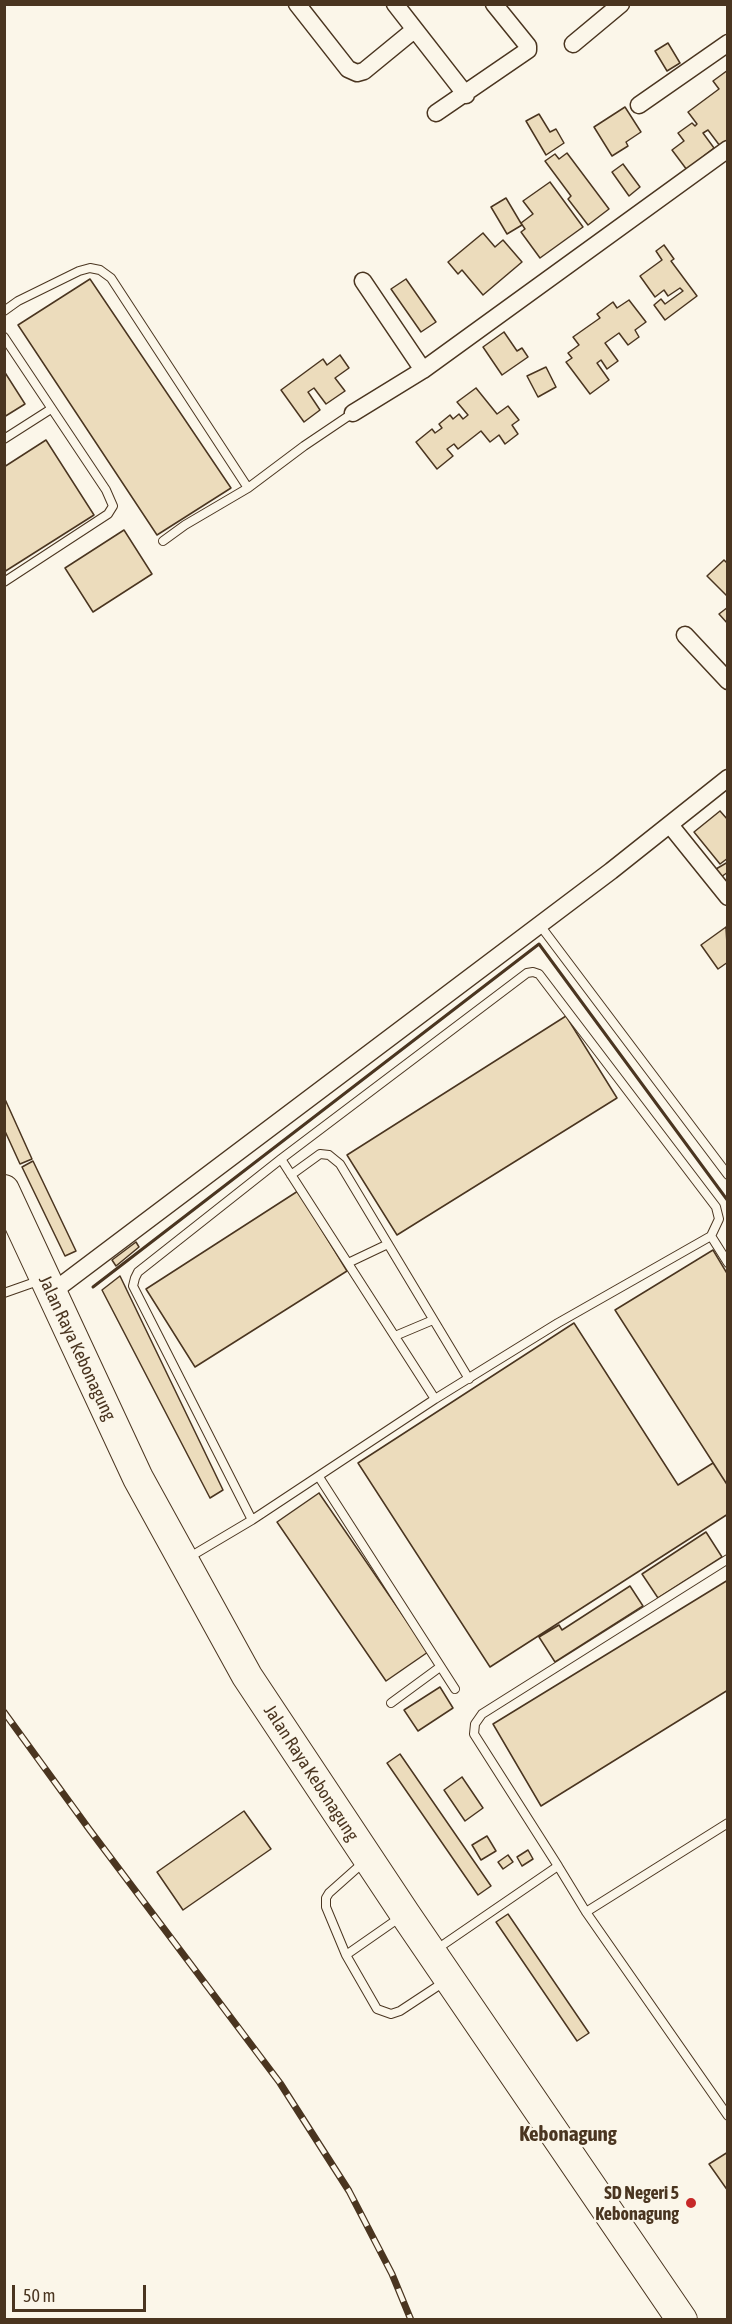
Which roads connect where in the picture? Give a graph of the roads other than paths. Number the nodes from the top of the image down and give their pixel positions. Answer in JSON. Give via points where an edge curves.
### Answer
{"nodes":[{"id":1,"x":297,"y":4,"type":"edge"},
{"id":2,"x":395,"y":4,"type":"edge"},
{"id":3,"x":621,"y":4,"type":"edge"},
{"id":4,"x":495,"y":5,"type":"edge"},
{"id":5,"x":414,"y":30,"type":"junction"},
{"id":6,"x":728,"y":43,"type":"edge"},
{"id":7,"x":573,"y":44,"type":"dead end"},
{"id":8,"x":465,"y":95,"type":"junction"},
{"id":9,"x":639,"y":105,"type":"dead end"},
{"id":10,"x":436,"y":113,"type":"dead end"},
{"id":11,"x":728,"y":149,"type":"edge"},
{"id":12,"x":363,"y":281,"type":"dead end"},
{"id":13,"x":4,"y":311,"type":"edge"},
{"id":14,"x":4,"y":337,"type":"edge"},
{"id":15,"x":423,"y":370,"type":"junction"},
{"id":16,"x":51,"y":409,"type":"junction"},
{"id":17,"x":353,"y":413,"type":"joint"},
{"id":18,"x":4,"y":439,"type":"edge"},
{"id":19,"x":248,"y":488,"type":"junction"},
{"id":20,"x":164,"y":541,"type":"dead end"},
{"id":21,"x":4,"y":582,"type":"edge"},
{"id":22,"x":684,"y":635,"type":"dead end"},
{"id":23,"x":728,"y":681,"type":"edge"},
{"id":24,"x":728,"y":778,"type":"edge"},
{"id":25,"x":670,"y":825,"type":"junction"},
{"id":26,"x":728,"y":897,"type":"edge"},
{"id":27,"x":539,"y":924,"type":"junction"},
{"id":28,"x":281,"y":1159,"type":"junction"},
{"id":29,"x":291,"y":1175,"type":"junction"},
{"id":30,"x":728,"y":1175,"type":"edge"},
{"id":31,"x":4,"y":1190,"type":"edge"},
{"id":32,"x":711,"y":1236,"type":"junction"},
{"id":33,"x":388,"y":1244,"type":"junction"},
{"id":34,"x":348,"y":1263,"type":"junction"},
{"id":35,"x":728,"y":1263,"type":"edge"},
{"id":36,"x":48,"y":1286,"type":"junction"},
{"id":37,"x":4,"y":1293,"type":"edge"},
{"id":38,"x":433,"y":1320,"type":"junction"},
{"id":39,"x":395,"y":1336,"type":"junction"},
{"id":40,"x":469,"y":1379,"type":"junction"},
{"id":41,"x":435,"y":1399,"type":"junction"},
{"id":42,"x":319,"y":1477,"type":"junction"},
{"id":43,"x":252,"y":1520,"type":"junction"},
{"id":44,"x":728,"y":1559,"type":"edge"},
{"id":45,"x":183,"y":1561,"type":"junction"},
{"id":46,"x":440,"y":1667,"type":"junction"},
{"id":47,"x":455,"y":1689,"type":"dead end"},
{"id":48,"x":391,"y":1703,"type":"dead end"},
{"id":49,"x":728,"y":1823,"type":"edge"},
{"id":50,"x":368,"y":1859,"type":"junction"},
{"id":51,"x":558,"y":1866,"type":"junction"},
{"id":52,"x":586,"y":1912,"type":"junction"},
{"id":53,"x":405,"y":1914,"type":"junction"},
{"id":54,"x":432,"y":1953,"type":"junction"},
{"id":55,"x":346,"y":1955,"type":"junction"},
{"id":56,"x":449,"y":1978,"type":"junction"},
{"id":57,"x":728,"y":2097,"type":"edge"},
{"id":58,"x":719,"y":2103,"type":"junction"},
{"id":59,"x":728,"y":2116,"type":"edge"},
{"id":60,"x":682,"y":2319,"type":"edge"}],
"edges":[{"from":1,"to":5,"type":"street","via":[[348,69],[357,73]]},
{"from":2,"to":5,"type":"street"},
{"from":3,"to":7,"type":"street"},
{"from":4,"to":8,"type":"street","via":[[528,50]]},
{"from":5,"to":8,"type":"street"},
{"from":6,"to":9,"type":"street"},
{"from":8,"to":10,"type":"street"},
{"from":11,"to":15,"type":"street"},
{"from":12,"to":15,"type":"street"},
{"from":13,"to":19,"type":"lane","via":[[79,271],[100,270],[111,278]]},
{"from":14,"to":16,"type":"lane"},
{"from":15,"to":17,"type":"street"},
{"from":16,"to":18,"type":"lane"},
{"from":16,"to":21,"type":"lane","via":[[106,490],[112,509]]},
{"from":17,"to":19,"type":"lane"},
{"from":19,"to":20,"type":"lane"},
{"from":22,"to":23,"type":"street"},
{"from":24,"to":25,"type":"street"},
{"from":25,"to":26,"type":"street"},
{"from":25,"to":27,"type":"street"},
{"from":27,"to":30,"type":"lane"},
{"from":27,"to":36,"type":"street"},
{"from":28,"to":29,"type":"lane"},
{"from":28,"to":32,"type":"lane","via":[[533,972],[539,974],[716,1207],[719,1219]]},
{"from":28,"to":43,"type":"lane","via":[[138,1272],[133,1287]]},
{"from":29,"to":33,"type":"lane","via":[[320,1154],[329,1155],[340,1164]]},
{"from":29,"to":34,"type":"lane"},
{"from":31,"to":36,"type":"highway","name":"Jalan Raya Kebonagung"},
{"from":32,"to":35,"type":"lane"},
{"from":32,"to":40,"type":"lane"},
{"from":33,"to":34,"type":"lane"},
{"from":33,"to":38,"type":"lane"},
{"from":34,"to":39,"type":"lane"},
{"from":36,"to":37,"type":"lane"},
{"from":36,"to":45,"type":"highway","name":"Jalan Raya Kebonagung","via":[[138,1478]]},
{"from":38,"to":39,"type":"lane"},
{"from":38,"to":40,"type":"lane"},
{"from":39,"to":41,"type":"lane"},
{"from":40,"to":41,"type":"lane"},
{"from":41,"to":42,"type":"lane"},
{"from":42,"to":43,"type":"lane"},
{"from":42,"to":46,"type":"lane"},
{"from":43,"to":45,"type":"lane"},
{"from":44,"to":51,"type":"lane","via":[[482,1714],[474,1724],[474,1734]]},
{"from":45,"to":50,"type":"highway","name":"Jalan Raya Kebonagung","via":[[247,1676]]},
{"from":46,"to":47,"type":"lane"},
{"from":46,"to":48,"type":"lane"},
{"from":49,"to":52,"type":"lane"},
{"from":50,"to":53,"type":"highway","name":"Jalan Raya Kebonagung"},
{"from":50,"to":55,"type":"lane","via":[[326,1898]]},
{"from":51,"to":52,"type":"lane"},
{"from":51,"to":54,"type":"lane"},
{"from":52,"to":58,"type":"lane"},
{"from":53,"to":54,"type":"highway","name":"Jalan Raya Kebonagung"},
{"from":53,"to":55,"type":"lane"},
{"from":54,"to":56,"type":"highway","name":"Jalan Raya Kebonagung"},
{"from":55,"to":56,"type":"lane","via":[[377,2009],[385,2013],[400,2011]]},
{"from":56,"to":60,"type":"highway","name":"Jalan Raya Kebonagung"},
{"from":57,"to":58,"type":"lane"},
{"from":58,"to":59,"type":"lane"}]}
